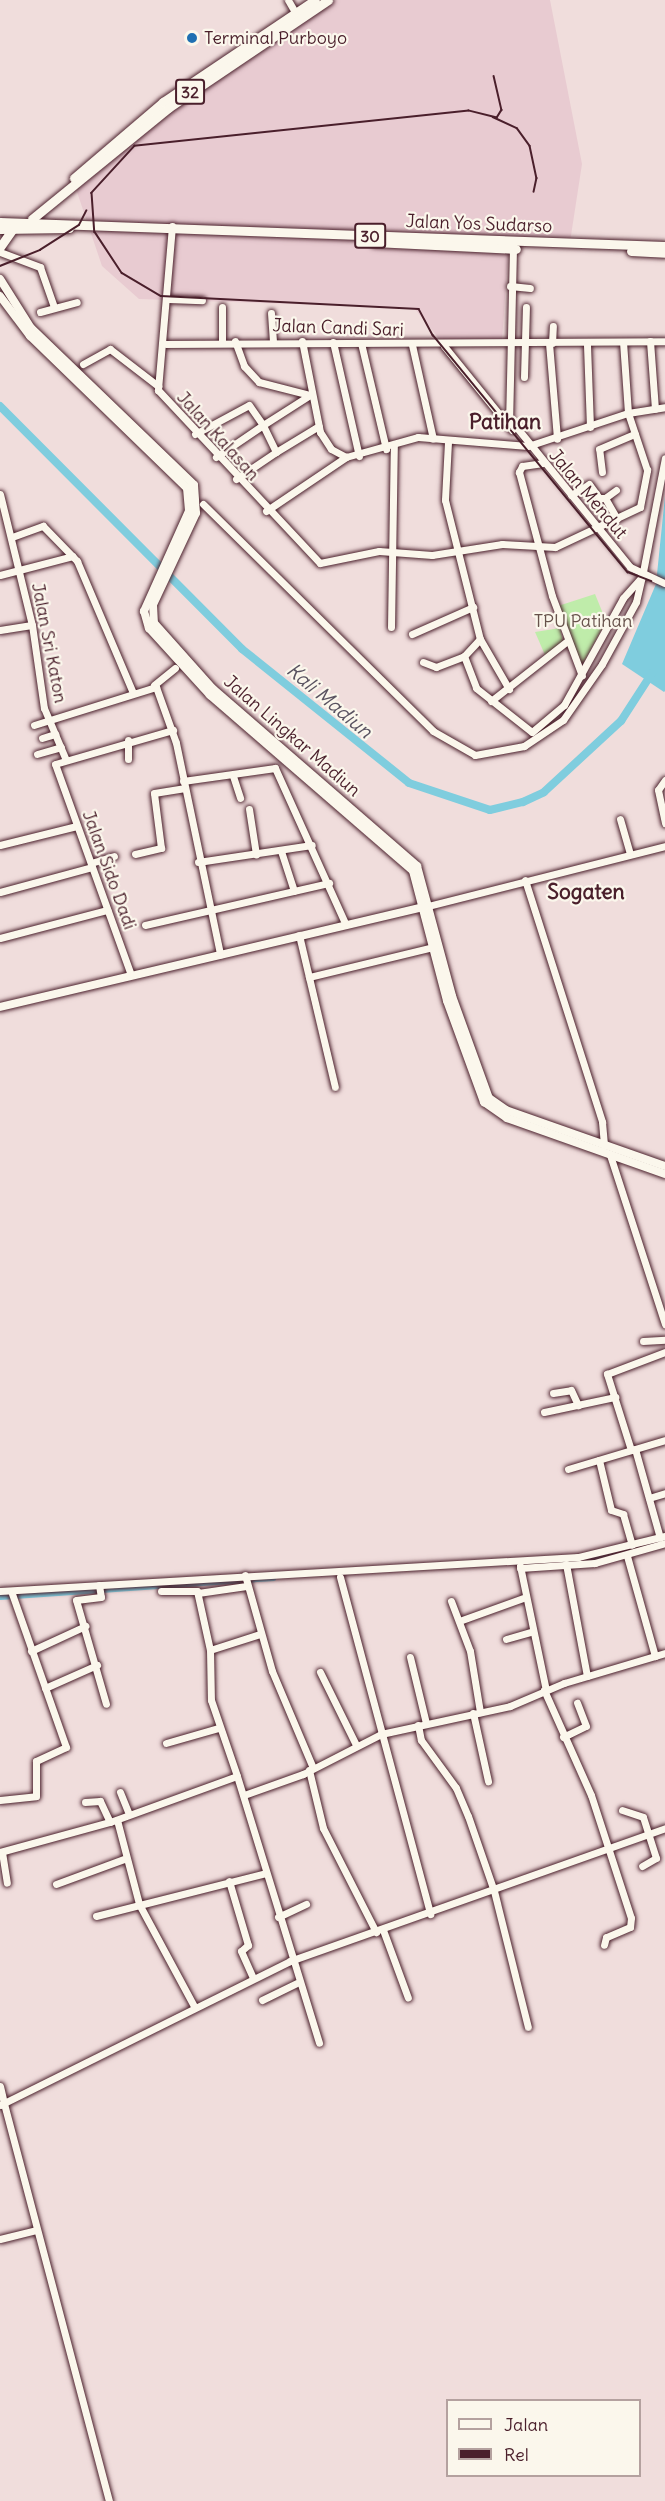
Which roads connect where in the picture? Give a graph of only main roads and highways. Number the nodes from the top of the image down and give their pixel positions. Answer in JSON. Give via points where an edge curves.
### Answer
{"nodes":[{"id":1,"x":315,"y":0,"type":"edge"},
{"id":2,"x":328,"y":0,"type":"edge"},
{"id":3,"x":297,"y":16,"type":"junction"},
{"id":4,"x":58,"y":196,"type":"junction"},
{"id":5,"x":51,"y":206,"type":"junction"},
{"id":6,"x":31,"y":220,"type":"junction"},
{"id":7,"x":56,"y":221,"type":"junction"},
{"id":8,"x":0,"y":222,"type":"edge"},
{"id":9,"x":15,"y":224,"type":"junction"},
{"id":10,"x":76,"y":225,"type":"junction"},
{"id":11,"x":0,"y":229,"type":"edge"},
{"id":12,"x":172,"y":229,"type":"junction"},
{"id":13,"x":665,"y":246,"type":"edge"},
{"id":14,"x":0,"y":247,"type":"edge"},
{"id":15,"x":632,"y":248,"type":"junction"},
{"id":16,"x":665,"y":253,"type":"edge"},
{"id":17,"x":0,"y":279,"type":"edge"},
{"id":18,"x":0,"y":296,"type":"edge"},
{"id":19,"x":50,"y":351,"type":"junction"},
{"id":20,"x":267,"y":743,"type":"junction"},
{"id":21,"x":427,"y":906,"type":"junction"},
{"id":22,"x":0,"y":1006,"type":"edge"},
{"id":23,"x":665,"y":1166,"type":"edge"},
{"id":24,"x":665,"y":1174,"type":"edge"}],
"edges":[{"from":1,"to":3,"type":"highway","number":"32"},
{"from":2,"to":3,"type":"highway","number":"32"},
{"from":3,"to":4,"type":"highway","number":"32","via":[[163,102]]},
{"from":4,"to":5,"type":"highway"},
{"from":4,"to":9,"type":"highway","number":"32"},
{"from":4,"to":10,"type":"highway","via":[[58,213]]},
{"from":5,"to":6,"type":"highway","number":"32"},
{"from":5,"to":7,"type":"highway"},
{"from":6,"to":7,"type":"highway","number":"30"},
{"from":6,"to":9,"type":"highway","number":"32"},
{"from":7,"to":10,"type":"highway","number":"30"},
{"from":8,"to":9,"type":"highway","number":"32"},
{"from":9,"to":10,"type":"highway","number":"30"},
{"from":9,"to":11,"type":"highway","number":"32"},
{"from":9,"to":14,"type":"highway"},
{"from":10,"to":12,"type":"highway","name":"Jalan Yos Sudarso","number":"30"},
{"from":12,"to":15,"type":"highway","name":"Jalan Yos Sudarso","number":"30"},
{"from":12,"to":15,"type":"highway","name":"Jalan Yos Sudarso","number":"30","via":[[513,248]]},
{"from":13,"to":15,"type":"highway","name":"Jalan Yos Sudarso","number":"30"},
{"from":15,"to":16,"type":"highway","name":"Jalan Yos Sudarso","number":"30"},
{"from":17,"to":19,"type":"main road","name":"Jalan Lingkar Madiun","via":[[14,307]]},
{"from":18,"to":19,"type":"main road","name":"Jalan Lingkar Madiun"},
{"from":19,"to":20,"type":"main road","name":"Jalan Lingkar Madiun","via":[[194,485],[198,502],[145,620],[156,638]]},
{"from":20,"to":21,"type":"main road","name":"Jalan Lingkar Madiun","via":[[407,864]]},
{"from":20,"to":21,"type":"main road","name":"Jalan Lingkar Madiun","via":[[410,858],[422,873]]},
{"from":21,"to":22,"type":"main road"},
{"from":21,"to":23,"type":"main road","name":"Jalan Lingkar Madiun","via":[[452,996],[489,1098],[506,1110]]},
{"from":21,"to":24,"type":"main road","name":"Jalan Lingkar Madiun","via":[[433,947],[484,1102],[507,1118]]}]}
